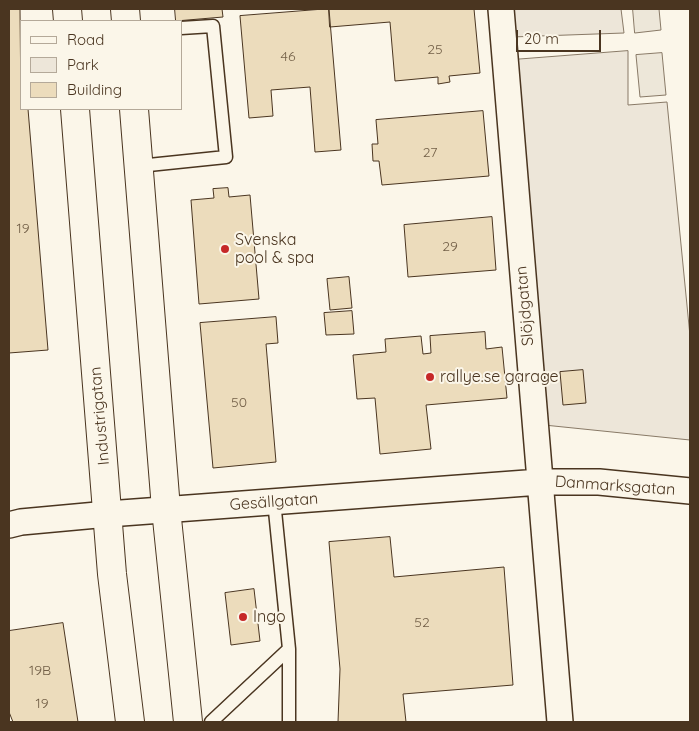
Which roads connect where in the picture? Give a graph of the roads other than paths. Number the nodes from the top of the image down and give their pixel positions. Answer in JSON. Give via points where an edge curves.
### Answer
{"nodes":[{"id":1,"x":501,"y":9,"type":"edge"},
{"id":2,"x":182,"y":28,"type":"edge"},
{"id":3,"x":75,"y":110,"type":"edge"},
{"id":4,"x":134,"y":110,"type":"edge"},
{"id":5,"x":138,"y":166,"type":"junction"},
{"id":6,"x":540,"y":482,"type":"junction"},
{"id":7,"x":690,"y":491,"type":"edge"},
{"id":8,"x":274,"y":502,"type":"junction"},
{"id":9,"x":166,"y":509,"type":"junction"},
{"id":10,"x":108,"y":514,"type":"junction"},
{"id":11,"x":9,"y":525,"type":"edge"},
{"id":12,"x":289,"y":649,"type":"junction"},
{"id":13,"x":130,"y":722,"type":"edge"},
{"id":14,"x":188,"y":722,"type":"edge"},
{"id":15,"x":211,"y":722,"type":"edge"},
{"id":16,"x":290,"y":722,"type":"edge"},
{"id":17,"x":560,"y":722,"type":"edge"}],
"edges":[{"from":1,"to":6,"type":"street","name":"Slöjdgatan"},
{"from":2,"to":5,"type":"lane","via":[[213,26],[226,157]]},
{"from":3,"to":10,"type":"main road","name":"Industrigatan"},
{"from":4,"to":5,"type":"main road"},
{"from":5,"to":9,"type":"main road"},
{"from":6,"to":7,"type":"street","name":"Danmarksgatan","via":[[599,482]]},
{"from":6,"to":8,"type":"street","name":"Gesällgatan"},
{"from":6,"to":17,"type":"street","name":"Slöjdgatan"},
{"from":8,"to":9,"type":"street","name":"Gesällgatan"},
{"from":8,"to":12,"type":"lane"},
{"from":9,"to":10,"type":"street","name":"Gesällgatan"},
{"from":9,"to":14,"type":"main road"},
{"from":10,"to":11,"type":"street","name":"Gesällgatan"},
{"from":10,"to":13,"type":"main road","name":"Industrigatan"},
{"from":12,"to":15,"type":"lane"},
{"from":12,"to":16,"type":"lane"}]}
